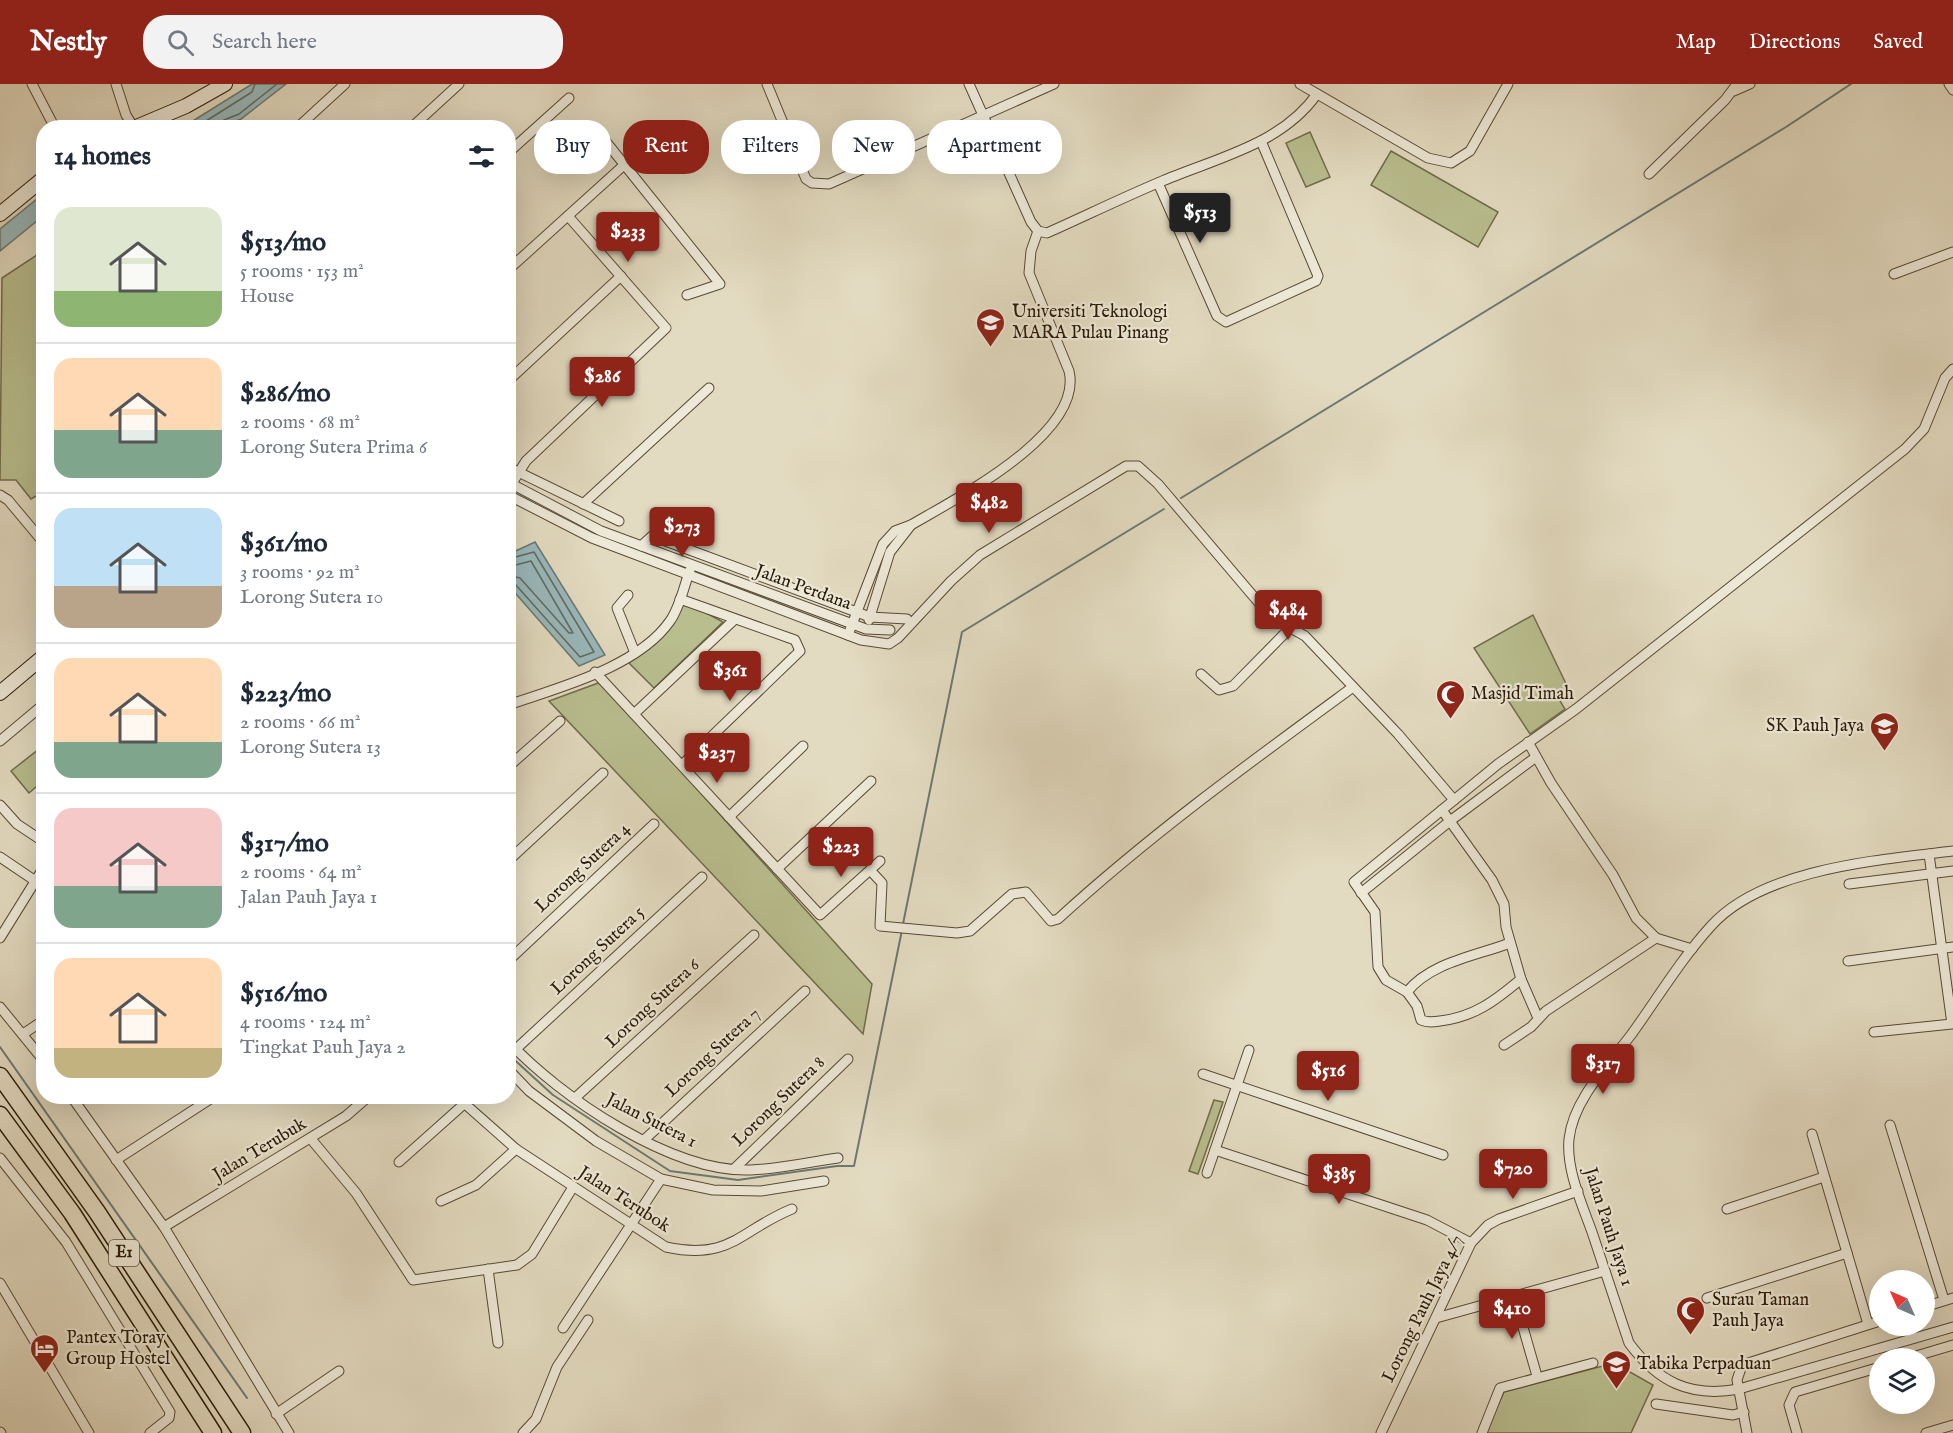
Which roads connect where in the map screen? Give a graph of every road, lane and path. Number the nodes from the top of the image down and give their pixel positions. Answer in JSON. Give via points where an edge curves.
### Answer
{"nodes":[{"id":1,"x":32,"y":84,"type":"edge"},
{"id":2,"x":116,"y":84,"type":"edge"},
{"id":3,"x":225,"y":84,"type":"edge"},
{"id":4,"x":345,"y":84,"type":"edge"},
{"id":5,"x":459,"y":84,"type":"edge"},
{"id":6,"x":766,"y":84,"type":"edge"},
{"id":7,"x":969,"y":84,"type":"edge"},
{"id":8,"x":1054,"y":84,"type":"edge"},
{"id":9,"x":1300,"y":84,"type":"edge"},
{"id":10,"x":1508,"y":84,"type":"edge"},
{"id":11,"x":1750,"y":84,"type":"edge"},
{"id":12,"x":1949,"y":84,"type":"edge"},
{"id":13,"x":1735,"y":87,"type":"edge"},
{"id":14,"x":1953,"y":90,"type":"edge"},
{"id":15,"x":1317,"y":94,"type":"junction"},
{"id":16,"x":569,"y":98,"type":"dead end"},
{"id":17,"x":983,"y":115,"type":"junction"},
{"id":18,"x":51,"y":120,"type":"edge"},
{"id":19,"x":129,"y":120,"type":"edge"},
{"id":20,"x":153,"y":120,"type":"edge"},
{"id":21,"x":306,"y":120,"type":"edge"},
{"id":22,"x":420,"y":120,"type":"edge"},
{"id":23,"x":1261,"y":141,"type":"junction"},
{"id":24,"x":516,"y":146,"type":"edge"},
{"id":25,"x":611,"y":149,"type":"edge"},
{"id":26,"x":623,"y":164,"type":"edge"},
{"id":27,"x":623,"y":166,"type":"edge"},
{"id":28,"x":631,"y":174,"type":"edge"},
{"id":29,"x":1649,"y":174,"type":"dead end"},
{"id":30,"x":1158,"y":183,"type":"junction"},
{"id":31,"x":36,"y":185,"type":"edge"},
{"id":32,"x":0,"y":214,"type":"edge"},
{"id":33,"x":568,"y":216,"type":"junction"},
{"id":34,"x":1038,"y":231,"type":"junction"},
{"id":35,"x":1953,"y":252,"type":"edge"},
{"id":36,"x":516,"y":263,"type":"edge"},
{"id":37,"x":1894,"y":274,"type":"dead end"},
{"id":38,"x":621,"y":276,"type":"junction"},
{"id":39,"x":687,"y":296,"type":"dead end"},
{"id":40,"x":1953,"y":369,"type":"edge"},
{"id":41,"x":516,"y":374,"type":"edge"},
{"id":42,"x":709,"y":388,"type":"dead end"},
{"id":43,"x":516,"y":471,"type":"edge"},
{"id":44,"x":519,"y":473,"type":"junction"},
{"id":45,"x":516,"y":478,"type":"edge"},
{"id":46,"x":516,"y":491,"type":"edge"},
{"id":47,"x":516,"y":492,"type":"edge"},
{"id":48,"x":0,"y":495,"type":"edge"},
{"id":49,"x":583,"y":504,"type":"junction"},
{"id":50,"x":619,"y":521,"type":"dead end"},
{"id":51,"x":911,"y":525,"type":"junction"},
{"id":52,"x":36,"y":533,"type":"edge"},
{"id":53,"x":641,"y":546,"type":"junction"},
{"id":54,"x":692,"y":565,"type":"junction"},
{"id":55,"x":688,"y":575,"type":"junction"},
{"id":56,"x":628,"y":595,"type":"dead end"},
{"id":57,"x":680,"y":599,"type":"junction"},
{"id":58,"x":858,"y":612,"type":"junction"},
{"id":59,"x":870,"y":617,"type":"junction"},
{"id":60,"x":907,"y":618,"type":"dead end"},
{"id":61,"x":735,"y":619,"type":"junction"},
{"id":62,"x":853,"y":624,"type":"junction"},
{"id":63,"x":1292,"y":627,"type":"junction"},
{"id":64,"x":866,"y":629,"type":"junction"},
{"id":65,"x":890,"y":630,"type":"dead end"},
{"id":66,"x":848,"y":635,"type":"junction"},
{"id":67,"x":861,"y":640,"type":"junction"},
{"id":68,"x":635,"y":653,"type":"junction"},
{"id":69,"x":36,"y":664,"type":"edge"},
{"id":70,"x":595,"y":672,"type":"junction"},
{"id":71,"x":1201,"y":674,"type":"dead end"},
{"id":72,"x":1353,"y":687,"type":"junction"},
{"id":73,"x":0,"y":693,"type":"edge"},
{"id":74,"x":516,"y":702,"type":"edge"},
{"id":75,"x":36,"y":711,"type":"edge"},
{"id":76,"x":634,"y":714,"type":"junction"},
{"id":77,"x":560,"y":721,"type":"dead end"},
{"id":78,"x":0,"y":741,"type":"edge"},
{"id":79,"x":1528,"y":742,"type":"junction"},
{"id":80,"x":804,"y":746,"type":"dead end"},
{"id":81,"x":1536,"y":757,"type":"junction"},
{"id":82,"x":516,"y":760,"type":"edge"},
{"id":83,"x":682,"y":765,"type":"junction"},
{"id":84,"x":603,"y":773,"type":"dead end"},
{"id":85,"x":871,"y":781,"type":"dead end"},
{"id":86,"x":1454,"y":800,"type":"junction"},
{"id":87,"x":0,"y":805,"type":"edge"},
{"id":88,"x":1442,"y":810,"type":"junction"},
{"id":89,"x":729,"y":817,"type":"junction"},
{"id":90,"x":1450,"y":821,"type":"junction"},
{"id":91,"x":654,"y":824,"type":"dead end"},
{"id":92,"x":36,"y":837,"type":"edge"},
{"id":93,"x":1953,"y":851,"type":"edge"},
{"id":94,"x":516,"y":854,"type":"edge"},
{"id":95,"x":1929,"y":854,"type":"junction"},
{"id":96,"x":0,"y":857,"type":"edge"},
{"id":97,"x":880,"y":861,"type":"dead end"},
{"id":98,"x":777,"y":869,"type":"junction"},
{"id":99,"x":870,"y":870,"type":"junction"},
{"id":100,"x":1953,"y":871,"type":"edge"},
{"id":101,"x":1932,"y":873,"type":"junction"},
{"id":102,"x":36,"y":877,"type":"edge"},
{"id":103,"x":702,"y":877,"type":"dead end"},
{"id":104,"x":34,"y":880,"type":"junction"},
{"id":105,"x":1849,"y":884,"type":"dead end"},
{"id":106,"x":1361,"y":892,"type":"junction"},
{"id":107,"x":754,"y":934,"type":"dead end"},
{"id":108,"x":0,"y":938,"type":"edge"},
{"id":109,"x":1656,"y":938,"type":"junction"},
{"id":110,"x":1510,"y":943,"type":"junction"},
{"id":111,"x":1953,"y":947,"type":"edge"},
{"id":112,"x":1692,"y":949,"type":"junction"},
{"id":113,"x":1942,"y":949,"type":"junction"},
{"id":114,"x":516,"y":953,"type":"edge"},
{"id":115,"x":1848,"y":961,"type":"dead end"},
{"id":116,"x":1521,"y":979,"type":"junction"},
{"id":117,"x":805,"y":991,"type":"dead end"},
{"id":118,"x":1407,"y":992,"type":"junction"},
{"id":119,"x":0,"y":1007,"type":"edge"},
{"id":120,"x":1538,"y":1018,"type":"junction"},
{"id":121,"x":1952,"y":1024,"type":"edge"},
{"id":122,"x":36,"y":1025,"type":"edge"},
{"id":123,"x":1874,"y":1032,"type":"dead end"},
{"id":124,"x":23,"y":1034,"type":"junction"},
{"id":125,"x":1504,"y":1045,"type":"dead end"},
{"id":126,"x":516,"y":1049,"type":"joint"},
{"id":127,"x":1249,"y":1050,"type":"dead end"},
{"id":128,"x":36,"y":1051,"type":"edge"},
{"id":129,"x":848,"y":1059,"type":"dead end"},
{"id":130,"x":1203,"y":1074,"type":"dead end"},
{"id":131,"x":0,"y":1076,"type":"edge"},
{"id":132,"x":516,"y":1078,"type":"edge"},
{"id":133,"x":1237,"y":1085,"type":"junction"},
{"id":134,"x":575,"y":1098,"type":"junction"},
{"id":135,"x":77,"y":1104,"type":"edge"},
{"id":136,"x":203,"y":1104,"type":"edge"},
{"id":137,"x":360,"y":1104,"type":"edge"},
{"id":138,"x":464,"y":1104,"type":"joint"},
{"id":139,"x":0,"y":1115,"type":"edge"},
{"id":140,"x":1890,"y":1125,"type":"dead end"},
{"id":141,"x":1812,"y":1134,"type":"dead end"},
{"id":142,"x":310,"y":1139,"type":"junction"},
{"id":143,"x":644,"y":1140,"type":"junction"},
{"id":144,"x":516,"y":1149,"type":"junction"},
{"id":145,"x":1215,"y":1150,"type":"junction"},
{"id":146,"x":1443,"y":1155,"type":"dead end"},
{"id":147,"x":0,"y":1158,"type":"edge"},
{"id":148,"x":838,"y":1158,"type":"dead end"},
{"id":149,"x":116,"y":1160,"type":"junction"},
{"id":150,"x":399,"y":1162,"type":"dead end"},
{"id":151,"x":734,"y":1169,"type":"junction"},
{"id":152,"x":1207,"y":1173,"type":"dead end"},
{"id":153,"x":1824,"y":1177,"type":"junction"},
{"id":154,"x":660,"y":1179,"type":"junction"},
{"id":155,"x":824,"y":1181,"type":"dead end"},
{"id":156,"x":573,"y":1187,"type":"junction"},
{"id":157,"x":1578,"y":1191,"type":"junction"},
{"id":158,"x":441,"y":1201,"type":"dead end"},
{"id":159,"x":792,"y":1209,"type":"dead end"},
{"id":160,"x":1726,"y":1209,"type":"dead end"},
{"id":161,"x":632,"y":1226,"type":"junction"},
{"id":162,"x":164,"y":1227,"type":"junction"},
{"id":163,"x":1471,"y":1243,"type":"junction"},
{"id":164,"x":1847,"y":1253,"type":"junction"},
{"id":165,"x":488,"y":1269,"type":"junction"},
{"id":166,"x":1605,"y":1272,"type":"junction"},
{"id":167,"x":0,"y":1283,"type":"edge"},
{"id":168,"x":1514,"y":1296,"type":"junction"},
{"id":169,"x":1707,"y":1298,"type":"dead end"},
{"id":170,"x":1949,"y":1299,"type":"edge"},
{"id":171,"x":1436,"y":1318,"type":"junction"},
{"id":172,"x":588,"y":1320,"type":"dead end"},
{"id":173,"x":1868,"y":1324,"type":"joint"},
{"id":174,"x":1953,"y":1327,"type":"edge"},
{"id":175,"x":563,"y":1328,"type":"dead end"},
{"id":176,"x":1935,"y":1333,"type":"edge"},
{"id":177,"x":1924,"y":1336,"type":"edge"},
{"id":178,"x":498,"y":1343,"type":"dead end"},
{"id":179,"x":1953,"y":1345,"type":"edge"},
{"id":180,"x":1935,"y":1350,"type":"edge"},
{"id":181,"x":1593,"y":1363,"type":"dead end"},
{"id":182,"x":1869,"y":1370,"type":"edge"},
{"id":183,"x":339,"y":1371,"type":"dead end"},
{"id":184,"x":1537,"y":1376,"type":"junction"},
{"id":185,"x":1739,"y":1389,"type":"junction"},
{"id":186,"x":1656,"y":1404,"type":"dead end"},
{"id":187,"x":1744,"y":1412,"type":"junction"},
{"id":188,"x":276,"y":1414,"type":"junction"},
{"id":189,"x":1953,"y":1425,"type":"edge"},
{"id":190,"x":89,"y":1433,"type":"edge"},
{"id":191,"x":150,"y":1433,"type":"edge"},
{"id":192,"x":213,"y":1433,"type":"edge"},
{"id":193,"x":242,"y":1433,"type":"edge"},
{"id":194,"x":289,"y":1433,"type":"edge"},
{"id":195,"x":523,"y":1433,"type":"edge"},
{"id":196,"x":1381,"y":1433,"type":"edge"},
{"id":197,"x":1482,"y":1433,"type":"edge"},
{"id":198,"x":1747,"y":1433,"type":"edge"},
{"id":199,"x":1797,"y":1433,"type":"edge"},
{"id":200,"x":1926,"y":1433,"type":"edge"}],
"edges":[{"from":1,"to":18,"type":"street"},
{"from":2,"to":19,"type":"street"},
{"from":3,"to":20,"type":"street"},
{"from":4,"to":21,"type":"street"},
{"from":5,"to":22,"type":"street"},
{"from":6,"to":17,"type":"street","via":[[806,179],[812,183],[829,184]]},
{"from":7,"to":17,"type":"street"},
{"from":8,"to":17,"type":"street"},
{"from":9,"to":15,"type":"street"},
{"from":10,"to":15,"type":"street","via":[[1470,151],[1451,164],[1428,159]]},
{"from":11,"to":13,"type":"street"},
{"from":12,"to":14,"type":"street"},
{"from":13,"to":29,"type":"street"},
{"from":15,"to":23,"type":"street","via":[[1290,125]]},
{"from":16,"to":24,"type":"street"},
{"from":17,"to":34,"type":"street"},
{"from":23,"to":30,"type":"street"},
{"from":23,"to":30,"type":"street","via":[[1318,276],[1316,281],[1226,322],[1217,316]]},
{"from":25,"to":26,"type":"street"},
{"from":27,"to":33,"type":"street"},
{"from":28,"to":39,"type":"street","via":[[720,284]]},
{"from":30,"to":34,"type":"street","via":[[1047,233]]},
{"from":31,"to":32,"type":"street"},
{"from":33,"to":36,"type":"street"},
{"from":33,"to":38,"type":"street"},
{"from":34,"to":51,"type":"street","via":[[1029,273],[1069,370],[1071,384],[1067,396],[1053,423],[1018,457]]},
{"from":35,"to":37,"type":"street"},
{"from":38,"to":41,"type":"street"},
{"from":38,"to":44,"type":"street","via":[[666,328],[526,461]]},
{"from":40,"to":79,"type":"street","via":[[1945,378],[1924,429],[1905,449],[1576,709]]},
{"from":42,"to":49,"type":"street"},
{"from":43,"to":44,"type":"street"},
{"from":44,"to":45,"type":"street"},
{"from":44,"to":49,"type":"street"},
{"from":46,"to":53,"type":"street","name":"Jalan Perdana"},
{"from":47,"to":55,"type":"street","name":"Jalan Perdana","via":[[592,538]]},
{"from":48,"to":52,"type":"street"},
{"from":49,"to":50,"type":"street"},
{"from":51,"to":58,"type":"street","via":[[895,531],[883,544]]},
{"from":51,"to":59,"type":"street","via":[[890,552]]},
{"from":53,"to":54,"type":"street","name":"Jalan Perdana"},
{"from":53,"to":58,"type":"street","via":[[652,536]]},
{"from":54,"to":55,"type":"street"},
{"from":54,"to":62,"type":"street","name":"Jalan Perdana"},
{"from":55,"to":57,"type":"street"},
{"from":55,"to":66,"type":"street","name":"Jalan Perdana"},
{"from":56,"to":68,"type":"street","via":[[617,608]]},
{"from":57,"to":61,"type":"street"},
{"from":57,"to":68,"type":"street","via":[[660,633]]},
{"from":58,"to":59,"type":"street"},
{"from":58,"to":62,"type":"street"},
{"from":59,"to":60,"type":"street"},
{"from":59,"to":64,"type":"street"},
{"from":61,"to":76,"type":"street"},
{"from":61,"to":83,"type":"street","via":[[795,640],[800,651]]},
{"from":62,"to":64,"type":"street","name":"Jalan Perdana"},
{"from":62,"to":66,"type":"street"},
{"from":63,"to":67,"type":"street","name":"Jalan Perdana","via":[[1271,617],[1158,484],[1133,465],[980,555],[894,641]]},
{"from":63,"to":71,"type":"street","via":[[1233,686],[1219,690]]},
{"from":63,"to":72,"type":"street"},
{"from":64,"to":65,"type":"street","name":"Jalan Perdana"},
{"from":64,"to":67,"type":"street"},
{"from":66,"to":67,"type":"street","name":"Jalan Perdana"},
{"from":68,"to":70,"type":"street"},
{"from":69,"to":73,"type":"street"},
{"from":70,"to":74,"type":"street"},
{"from":70,"to":76,"type":"street"},
{"from":72,"to":86,"type":"street"},
{"from":72,"to":99,"type":"street","via":[[1217,786],[1058,919],[1052,921],[1026,892],[1020,891],[970,931],[884,926],[878,923],[883,909],[882,883]]},
{"from":75,"to":78,"type":"street"},
{"from":76,"to":83,"type":"street"},
{"from":77,"to":82,"type":"street"},
{"from":79,"to":81,"type":"street"},
{"from":79,"to":86,"type":"street"},
{"from":80,"to":89,"type":"street"},
{"from":81,"to":90,"type":"street"},
{"from":81,"to":109,"type":"street","via":[[1613,875],[1636,918]]},
{"from":83,"to":89,"type":"street"},
{"from":84,"to":94,"type":"street"},
{"from":85,"to":98,"type":"street"},
{"from":86,"to":88,"type":"street"},
{"from":87,"to":92,"type":"street","via":[[17,824]]},
{"from":88,"to":90,"type":"street"},
{"from":88,"to":106,"type":"street","via":[[1354,882]]},
{"from":89,"to":98,"type":"street"},
{"from":90,"to":106,"type":"street"},
{"from":90,"to":110,"type":"street","via":[[1492,880],[1504,904]]},
{"from":91,"to":114,"type":"street","name":"Lorong Sutera 4"},
{"from":93,"to":95,"type":"street","name":"Jalan Pauh Jaya 1"},
{"from":95,"to":101,"type":"street"},
{"from":95,"to":112,"type":"street","name":"Jalan Pauh Jaya 1","via":[[1848,864],[1752,895],[1712,924]]},
{"from":96,"to":104,"type":"street"},
{"from":97,"to":99,"type":"street"},
{"from":98,"to":99,"type":"street","via":[[820,915]]},
{"from":100,"to":101,"type":"street"},
{"from":101,"to":105,"type":"street"},
{"from":101,"to":113,"type":"street"},
{"from":102,"to":104,"type":"street"},
{"from":103,"to":126,"type":"street","name":"Lorong Sutera 5"},
{"from":104,"to":108,"type":"street"},
{"from":106,"to":118,"type":"street","via":[[1377,920],[1378,967],[1386,980]]},
{"from":107,"to":134,"type":"street","name":"Lorong Sutera 6"},
{"from":109,"to":112,"type":"street"},
{"from":109,"to":120,"type":"street"},
{"from":110,"to":116,"type":"street"},
{"from":110,"to":118,"type":"street","via":[[1429,972]]},
{"from":111,"to":113,"type":"street"},
{"from":112,"to":157,"type":"street","name":"Jalan Pauh Jaya 1","via":[[1584,1098],[1569,1139]]},
{"from":113,"to":115,"type":"street"},
{"from":113,"to":121,"type":"street"},
{"from":116,"to":118,"type":"street","via":[[1476,1014],[1457,1019],[1421,1020]]},
{"from":116,"to":120,"type":"street"},
{"from":117,"to":143,"type":"street","name":"Lorong Sutera 7"},
{"from":119,"to":124,"type":"street"},
{"from":120,"to":125,"type":"street"},
{"from":121,"to":123,"type":"street"},
{"from":122,"to":124,"type":"street"},
{"from":124,"to":128,"type":"street"},
{"from":126,"to":134,"type":"street","name":"Jalan Sutera 1"},
{"from":127,"to":133,"type":"street"},
{"from":129,"to":151,"type":"street","name":"Lorong Sutera 8"},
{"from":130,"to":133,"type":"street"},
{"from":131,"to":193,"type":"highway","number":"E1","via":[[97,1212]]},
{"from":132,"to":154,"type":"street","via":[[596,1141]]},
{"from":133,"to":145,"type":"street"},
{"from":133,"to":146,"type":"street"},
{"from":134,"to":143,"type":"street","name":"Jalan Sutera 1"},
{"from":135,"to":149,"type":"street"},
{"from":136,"to":149,"type":"street"},
{"from":137,"to":142,"type":"street","name":"Jalan Terubuk"},
{"from":138,"to":144,"type":"street","name":"Jalan Terubok"},
{"from":138,"to":150,"type":"street"},
{"from":139,"to":192,"type":"highway","number":"E1","via":[[72,1213]]},
{"from":140,"to":170,"type":"street"},
{"from":141,"to":153,"type":"street"},
{"from":142,"to":162,"type":"street","name":"Jalan Terubuk"},
{"from":142,"to":165,"type":"street","via":[[356,1192],[413,1280]]},
{"from":143,"to":151,"type":"street","name":"Jalan Sutera 1","via":[[698,1164]]},
{"from":144,"to":156,"type":"street","name":"Jalan Terubok"},
{"from":144,"to":158,"type":"street","via":[[476,1185]]},
{"from":145,"to":152,"type":"street"},
{"from":145,"to":163,"type":"street","via":[[1427,1220]]},
{"from":147,"to":191,"type":"street","via":[[66,1242],[170,1412],[169,1419]]},
{"from":148,"to":151,"type":"street","name":"Jalan Sutera 1"},
{"from":149,"to":162,"type":"street"},
{"from":153,"to":160,"type":"street"},
{"from":153,"to":164,"type":"street"},
{"from":154,"to":155,"type":"street","via":[[713,1190],[761,1191]]},
{"from":154,"to":161,"type":"street"},
{"from":156,"to":161,"type":"street","name":"Jalan Terubok"},
{"from":156,"to":165,"type":"street","via":[[532,1254],[517,1265]]},
{"from":157,"to":163,"type":"street","name":"Lorong Pauh Jaya 4/7","via":[[1499,1219]]},
{"from":157,"to":166,"type":"street","name":"Jalan Pauh Jaya 1"},
{"from":159,"to":161,"type":"street","name":"Jalan Terubok","via":[[715,1250],[666,1247]]},
{"from":161,"to":175,"type":"street"},
{"from":162,"to":188,"type":"street"},
{"from":163,"to":171,"type":"street","name":"Lorong Pauh Jaya 4/7"},
{"from":164,"to":169,"type":"street"},
{"from":164,"to":173,"type":"street"},
{"from":165,"to":178,"type":"street"},
{"from":166,"to":168,"type":"street"},
{"from":166,"to":185,"type":"street","name":"Jalan Pauh Jaya 1","via":[[1629,1343],[1644,1364],[1686,1388],[1706,1392]]},
{"from":167,"to":190,"type":"street"},
{"from":168,"to":171,"type":"street"},
{"from":168,"to":184,"type":"street"},
{"from":171,"to":196,"type":"street","name":"Lorong Pauh Jaya 4/7"},
{"from":172,"to":195,"type":"street","via":[[557,1367],[536,1419]]},
{"from":173,"to":185,"type":"street","via":[[1742,1365],[1737,1380]]},
{"from":174,"to":176,"type":"street","name":"Jalan Pauh Jaya 1"},
{"from":177,"to":185,"type":"street","name":"Jalan Pauh Jaya 1"},
{"from":179,"to":180,"type":"street"},
{"from":181,"to":184,"type":"street"},
{"from":182,"to":199,"type":"street","via":[[1795,1392],[1789,1405]]},
{"from":183,"to":188,"type":"street"},
{"from":184,"to":197,"type":"street","via":[[1500,1388]]},
{"from":185,"to":187,"type":"street"},
{"from":186,"to":187,"type":"street","via":[[1732,1415]]},
{"from":187,"to":198,"type":"street"},
{"from":188,"to":194,"type":"street"},
{"from":189,"to":200,"type":"street"}]}
